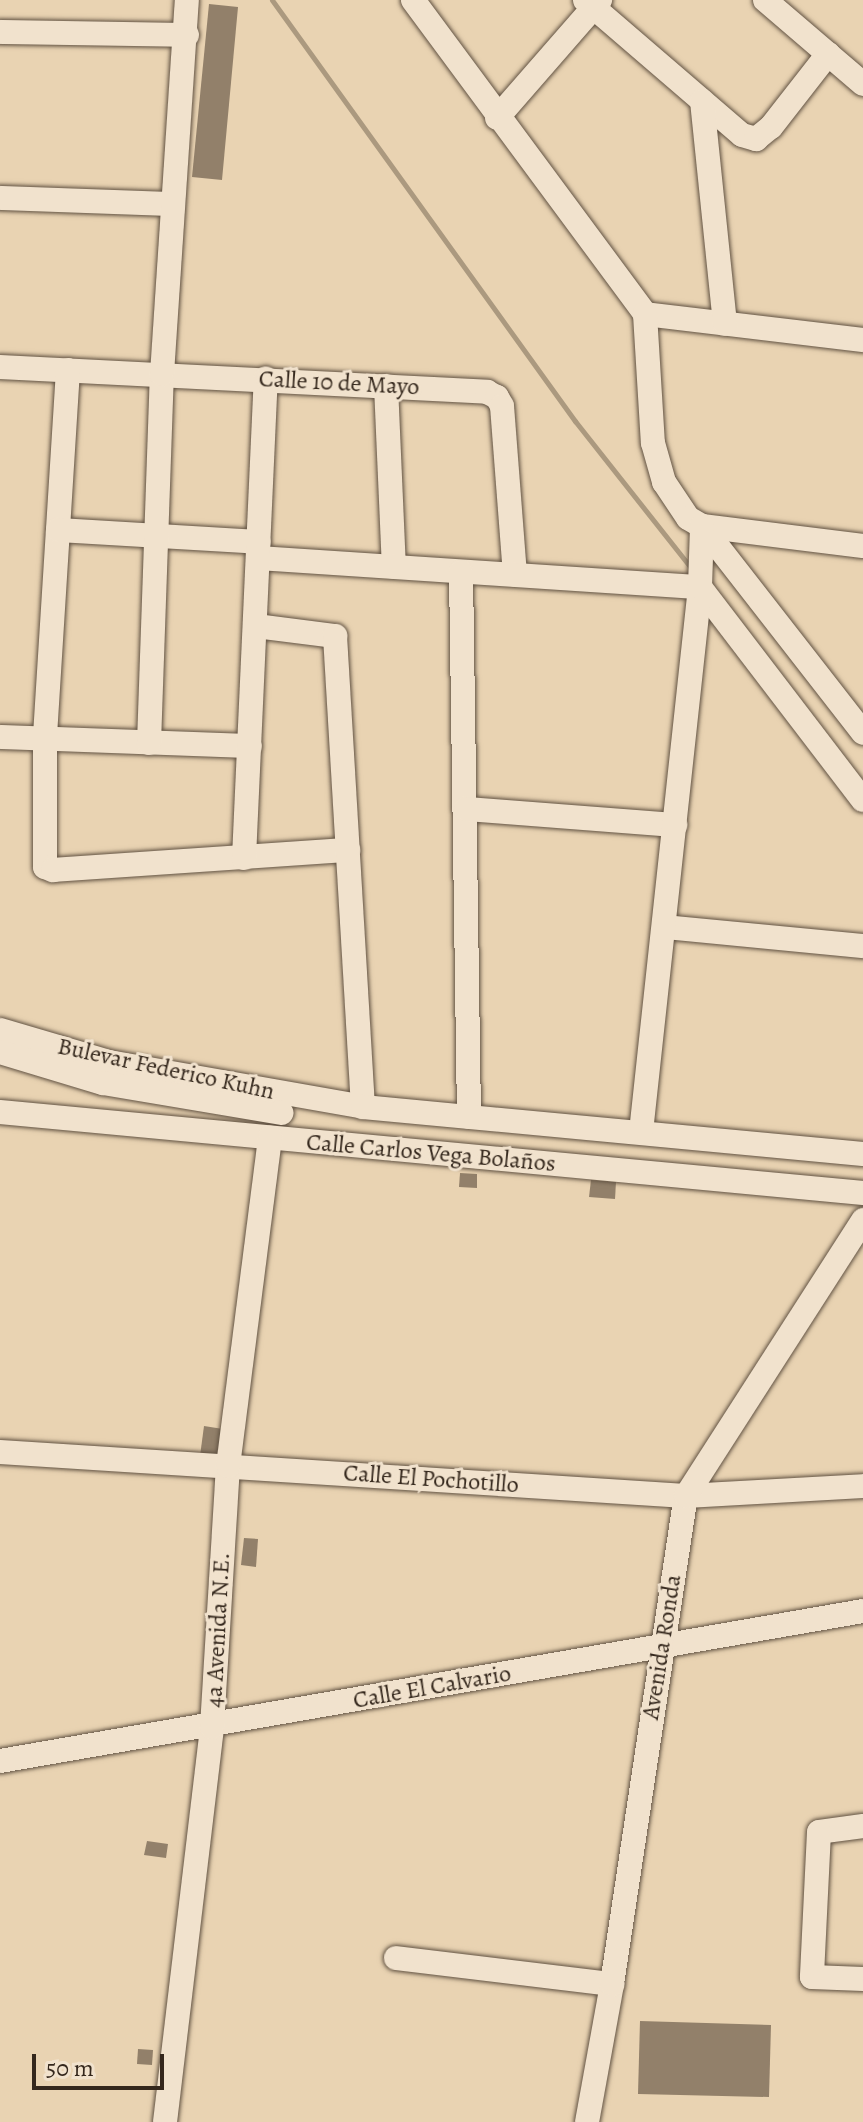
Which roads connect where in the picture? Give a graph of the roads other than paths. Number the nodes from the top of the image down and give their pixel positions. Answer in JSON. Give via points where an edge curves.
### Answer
{"nodes":[{"id":1,"x":187,"y":0,"type":"edge"},
{"id":2,"x":413,"y":0,"type":"edge"},
{"id":3,"x":765,"y":0,"type":"edge"},
{"id":4,"x":593,"y":3,"type":"edge"},
{"id":5,"x":0,"y":32,"type":"edge"},
{"id":6,"x":187,"y":35,"type":"junction"},
{"id":7,"x":828,"y":54,"type":"junction"},
{"id":8,"x":863,"y":84,"type":"edge"},
{"id":9,"x":702,"y":101,"type":"junction"},
{"id":10,"x":497,"y":118,"type":"junction"},
{"id":11,"x":0,"y":198,"type":"edge"},
{"id":12,"x":172,"y":204,"type":"junction"},
{"id":13,"x":645,"y":314,"type":"junction"},
{"id":14,"x":725,"y":324,"type":"junction"},
{"id":15,"x":863,"y":340,"type":"edge"},
{"id":16,"x":0,"y":367,"type":"edge"},
{"id":17,"x":68,"y":370,"type":"junction"},
{"id":18,"x":162,"y":374,"type":"junction"},
{"id":19,"x":266,"y":379,"type":"junction"},
{"id":20,"x":386,"y":386,"type":"junction"},
{"id":21,"x":58,"y":530,"type":"junction"},
{"id":22,"x":158,"y":536,"type":"junction"},
{"id":23,"x":701,"y":536,"type":"junction"},
{"id":24,"x":863,"y":546,"type":"edge"},
{"id":25,"x":259,"y":550,"type":"junction"},
{"id":26,"x":394,"y":567,"type":"junction"},
{"id":27,"x":461,"y":572,"type":"junction"},
{"id":28,"x":515,"y":575,"type":"junction"},
{"id":29,"x":700,"y":584,"type":"junction"},
{"id":30,"x":256,"y":626,"type":"junction"},
{"id":31,"x":863,"y":733,"type":"edge"},
{"id":32,"x":0,"y":737,"type":"edge"},
{"id":33,"x":45,"y":739,"type":"junction"},
{"id":34,"x":149,"y":743,"type":"junction"},
{"id":35,"x":250,"y":746,"type":"junction"},
{"id":36,"x":863,"y":800,"type":"edge"},
{"id":37,"x":466,"y":809,"type":"junction"},
{"id":38,"x":675,"y":825,"type":"junction"},
{"id":39,"x":348,"y":850,"type":"junction"},
{"id":40,"x":244,"y":858,"type":"junction"},
{"id":41,"x":665,"y":927,"type":"junction"},
{"id":42,"x":863,"y":946,"type":"edge"},
{"id":43,"x":0,"y":1030,"type":"edge"},
{"id":44,"x":0,"y":1052,"type":"edge"},
{"id":45,"x":284,"y":1104,"type":"junction"},
{"id":46,"x":363,"y":1107,"type":"junction"},
{"id":47,"x":0,"y":1112,"type":"edge"},
{"id":48,"x":469,"y":1117,"type":"junction"},
{"id":49,"x":641,"y":1132,"type":"junction"},
{"id":50,"x":275,"y":1138,"type":"junction"},
{"id":51,"x":863,"y":1154,"type":"edge"},
{"id":52,"x":863,"y":1193,"type":"edge"},
{"id":53,"x":863,"y":1220,"type":"edge"},
{"id":54,"x":0,"y":1452,"type":"edge"},
{"id":55,"x":228,"y":1466,"type":"junction"},
{"id":56,"x":863,"y":1486,"type":"edge"},
{"id":57,"x":686,"y":1496,"type":"junction"},
{"id":58,"x":863,"y":1611,"type":"edge"},
{"id":59,"x":661,"y":1645,"type":"junction"},
{"id":60,"x":212,"y":1727,"type":"junction"},
{"id":61,"x":0,"y":1761,"type":"edge"},
{"id":62,"x":863,"y":1826,"type":"edge"},
{"id":63,"x":396,"y":1958,"type":"dead end"},
{"id":64,"x":863,"y":1979,"type":"edge"},
{"id":65,"x":612,"y":1984,"type":"junction"},
{"id":66,"x":165,"y":2122,"type":"edge"},
{"id":67,"x":587,"y":2122,"type":"edge"}],
"edges":[{"from":1,"to":6,"type":"street"},
{"from":2,"to":10,"type":"street"},
{"from":3,"to":7,"type":"street"},
{"from":4,"to":9,"type":"street"},
{"from":4,"to":10,"type":"street"},
{"from":5,"to":6,"type":"street"},
{"from":6,"to":12,"type":"street"},
{"from":7,"to":8,"type":"street"},
{"from":7,"to":9,"type":"street","via":[[756,139],[742,135]]},
{"from":9,"to":14,"type":"street"},
{"from":10,"to":13,"type":"street"},
{"from":11,"to":12,"type":"street"},
{"from":12,"to":18,"type":"street"},
{"from":13,"to":14,"type":"street"},
{"from":13,"to":23,"type":"street","via":[[653,443],[672,498]]},
{"from":14,"to":15,"type":"street"},
{"from":16,"to":17,"type":"street","name":"Calle 10 de Mayo"},
{"from":17,"to":18,"type":"street","name":"Calle 10 de Mayo"},
{"from":17,"to":21,"type":"street"},
{"from":18,"to":19,"type":"street","name":"Calle 10 de Mayo"},
{"from":18,"to":22,"type":"street"},
{"from":19,"to":20,"type":"street","name":"Calle 10 de Mayo"},
{"from":19,"to":25,"type":"street"},
{"from":20,"to":26,"type":"street"},
{"from":20,"to":28,"type":"street","name":"Calle 10 de Mayo","via":[[497,397],[502,406]]},
{"from":21,"to":22,"type":"street"},
{"from":21,"to":33,"type":"street"},
{"from":22,"to":25,"type":"street"},
{"from":22,"to":34,"type":"street"},
{"from":23,"to":24,"type":"street"},
{"from":23,"to":29,"type":"street"},
{"from":23,"to":31,"type":"street"},
{"from":25,"to":26,"type":"street"},
{"from":25,"to":30,"type":"street"},
{"from":26,"to":27,"type":"street"},
{"from":27,"to":28,"type":"street"},
{"from":27,"to":37,"type":"street"},
{"from":28,"to":29,"type":"street"},
{"from":29,"to":36,"type":"street"},
{"from":29,"to":38,"type":"street"},
{"from":30,"to":35,"type":"street"},
{"from":30,"to":39,"type":"street","via":[[335,636]]},
{"from":32,"to":33,"type":"street"},
{"from":33,"to":34,"type":"street"},
{"from":33,"to":40,"type":"street","via":[[45,867]]},
{"from":34,"to":35,"type":"street"},
{"from":35,"to":40,"type":"street"},
{"from":37,"to":38,"type":"street"},
{"from":37,"to":48,"type":"street"},
{"from":38,"to":41,"type":"street"},
{"from":39,"to":40,"type":"street"},
{"from":39,"to":46,"type":"street"},
{"from":41,"to":42,"type":"street"},
{"from":41,"to":49,"type":"street"},
{"from":43,"to":45,"type":"street","name":"Bulevar Federico Kuhn"},
{"from":44,"to":45,"type":"street","name":"Bulevar Federico Kuhn","via":[[103,1083]]},
{"from":45,"to":46,"type":"street","name":"Calle Carlos Vega Bolaños"},
{"from":45,"to":50,"type":"street","name":"4a Avenida N.E."},
{"from":46,"to":48,"type":"street","name":"Calle Carlos Vega Bolaños"},
{"from":47,"to":50,"type":"street","name":"Calle Carlos Vega Bolaños"},
{"from":48,"to":49,"type":"street","name":"Calle Carlos Vega Bolaños"},
{"from":49,"to":51,"type":"street","name":"Calle Carlos Vega Bolaños"},
{"from":50,"to":52,"type":"street","name":"Calle Carlos Vega Bolaños"},
{"from":50,"to":55,"type":"street","name":"4a Avenida N.E."},
{"from":53,"to":57,"type":"street","name":"Avenida Ronda"},
{"from":54,"to":55,"type":"street","name":"Calle El Pochotillo"},
{"from":55,"to":57,"type":"street","name":"Calle El Pochotillo"},
{"from":55,"to":60,"type":"street","name":"4a Avenida N.E."},
{"from":56,"to":57,"type":"street","name":"Calle El Pochotillo"},
{"from":57,"to":59,"type":"street","name":"Avenida Ronda"},
{"from":58,"to":59,"type":"street","name":"Calle El Calvario"},
{"from":59,"to":60,"type":"street","name":"Calle El Calvario"},
{"from":59,"to":65,"type":"street","name":"Avenida Ronda"},
{"from":60,"to":61,"type":"street","name":"Calle El Calvario"},
{"from":60,"to":66,"type":"street","name":"4a Avenida N.E."},
{"from":62,"to":64,"type":"street","via":[[819,1832],[812,1977]]},
{"from":63,"to":65,"type":"street"},
{"from":65,"to":67,"type":"street","name":"Avenida Ronda"}]}
